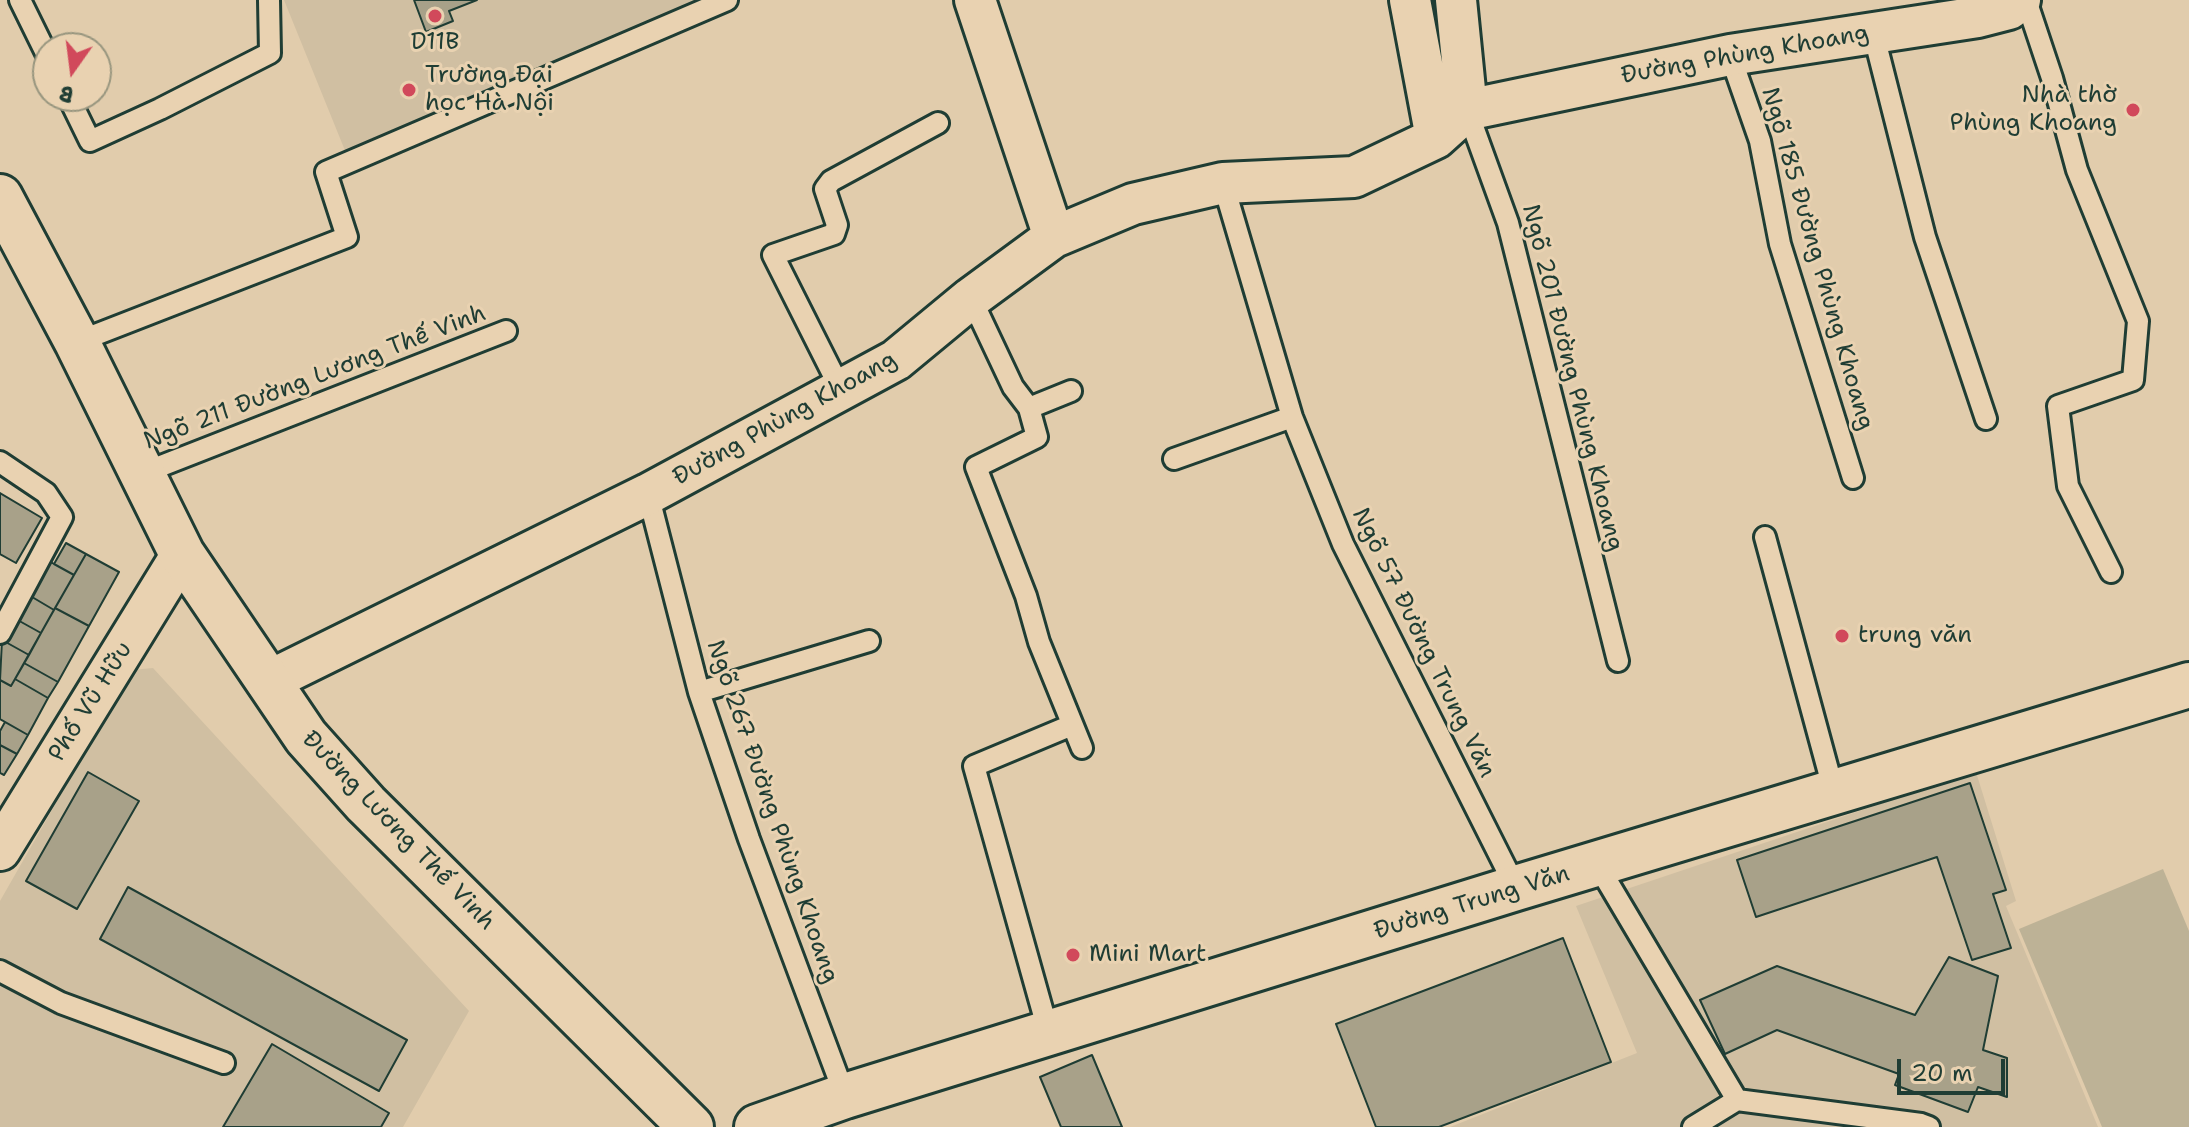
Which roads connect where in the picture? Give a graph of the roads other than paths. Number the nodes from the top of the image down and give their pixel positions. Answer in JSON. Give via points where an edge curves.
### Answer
{"nodes":[{"id":1,"x":20,"y":0,"type":"edge"},
{"id":2,"x":269,"y":0,"type":"edge"},
{"id":3,"x":727,"y":0,"type":"edge"},
{"id":4,"x":975,"y":0,"type":"edge"},
{"id":5,"x":1410,"y":0,"type":"edge"},
{"id":6,"x":1456,"y":0,"type":"edge"},
{"id":7,"x":2023,"y":0,"type":"edge"},
{"id":8,"x":36,"y":32,"type":"edge"},
{"id":9,"x":1873,"y":32,"type":"junction"},
{"id":10,"x":1730,"y":55,"type":"junction"},
{"id":11,"x":1467,"y":110,"type":"junction"},
{"id":12,"x":76,"y":112,"type":"edge"},
{"id":13,"x":938,"y":123,"type":"dead end"},
{"id":14,"x":1436,"y":138,"type":"junction"},
{"id":15,"x":1223,"y":183,"type":"junction"},
{"id":16,"x":0,"y":197,"type":"edge"},
{"id":17,"x":1054,"y":237,"type":"junction"},
{"id":18,"x":971,"y":298,"type":"junction"},
{"id":19,"x":506,"y":331,"type":"dead end"},
{"id":20,"x":77,"y":342,"type":"junction"},
{"id":21,"x":841,"y":390,"type":"junction"},
{"id":22,"x":1071,"y":391,"type":"dead end"},
{"id":23,"x":1029,"y":408,"type":"junction"},
{"id":24,"x":1292,"y":417,"type":"junction"},
{"id":25,"x":1986,"y":419,"type":"dead end"},
{"id":26,"x":1174,"y":459,"type":"dead end"},
{"id":27,"x":0,"y":462,"type":"edge"},
{"id":28,"x":143,"y":473,"type":"junction"},
{"id":29,"x":1853,"y":478,"type":"dead end"},
{"id":30,"x":648,"y":494,"type":"junction"},
{"id":31,"x":1765,"y":537,"type":"dead end"},
{"id":32,"x":182,"y":554,"type":"junction"},
{"id":33,"x":2111,"y":572,"type":"dead end"},
{"id":34,"x":0,"y":633,"type":"edge"},
{"id":35,"x":869,"y":641,"type":"dead end"},
{"id":36,"x":1618,"y":661,"type":"dead end"},
{"id":37,"x":267,"y":682,"type":"junction"},
{"id":38,"x":2189,"y":685,"type":"edge"},
{"id":39,"x":699,"y":692,"type":"junction"},
{"id":40,"x":1072,"y":725,"type":"junction"},
{"id":41,"x":1082,"y":748,"type":"dead end"},
{"id":42,"x":1834,"y":792,"type":"junction"},
{"id":43,"x":0,"y":850,"type":"edge"},
{"id":44,"x":1597,"y":864,"type":"junction"},
{"id":45,"x":1516,"y":888,"type":"junction"},
{"id":46,"x":0,"y":971,"type":"edge"},
{"id":47,"x":1049,"y":1034,"type":"junction"},
{"id":48,"x":224,"y":1063,"type":"dead end"},
{"id":49,"x":845,"y":1096,"type":"junction"},
{"id":50,"x":1737,"y":1100,"type":"junction"},
{"id":51,"x":691,"y":1127,"type":"edge"},
{"id":52,"x":757,"y":1127,"type":"edge"},
{"id":53,"x":1693,"y":1127,"type":"edge"},
{"id":54,"x":1929,"y":1127,"type":"edge"}],
"edges":[{"from":1,"to":8,"type":"lane"},
{"from":2,"to":12,"type":"lane","via":[[270,53],[90,141]]},
{"from":3,"to":20,"type":"lane","via":[[326,172],[347,237]]},
{"from":4,"to":17,"type":"street"},
{"from":5,"to":14,"type":"street"},
{"from":6,"to":11,"type":"street"},
{"from":7,"to":9,"type":"street","name":"Đường Phùng Khoang","via":[[1978,17]]},
{"from":7,"to":33,"type":"lane","via":[[2052,78],[2077,170],[2138,321],[2133,380],[2058,406],[2068,486]]},
{"from":9,"to":10,"type":"street","name":"Đường Phùng Khoang"},
{"from":9,"to":25,"type":"lane","via":[[1925,237]]},
{"from":10,"to":11,"type":"street","name":"Đường Phùng Khoang"},
{"from":10,"to":29,"type":"lane","name":"Ngõ 185 Đường Phùng Khoang","via":[[1760,141],[1780,244]]},
{"from":11,"to":14,"type":"street","name":"Đường Phùng Khoang"},
{"from":11,"to":36,"type":"lane","name":"Ngõ 201 Đường Phùng Khoang","via":[[1508,223]]},
{"from":13,"to":21,"type":"lane","via":[[831,181],[825,189],[837,225],[834,234],[773,255]]},
{"from":14,"to":15,"type":"street","name":"Đường Phùng Khoang","via":[[1354,177]]},
{"from":15,"to":17,"type":"street","name":"Đường Phùng Khoang","via":[[1133,204]]},
{"from":15,"to":24,"type":"lane","name":"Ngõ 57 Đường Trung Văn"},
{"from":16,"to":20,"type":"street","name":"Đường Lương Thế Vinh"},
{"from":17,"to":18,"type":"street","name":"Đường Phùng Khoang"},
{"from":18,"to":21,"type":"street","name":"Đường Phùng Khoang","via":[[896,360]]},
{"from":18,"to":23,"type":"lane","via":[[1013,387]]},
{"from":19,"to":28,"type":"lane","name":"Ngõ 211 Đường Lương Thế Vinh"},
{"from":20,"to":28,"type":"street","name":"Đường Lương Thế Vinh"},
{"from":21,"to":30,"type":"street","name":"Đường Phùng Khoang"},
{"from":22,"to":23,"type":"lane"},
{"from":23,"to":40,"type":"lane","via":[[1037,437],[976,467]]},
{"from":24,"to":26,"type":"lane"},
{"from":24,"to":45,"type":"lane","name":"Ngõ 57 Đường Trung Văn","via":[[1343,544]]},
{"from":27,"to":34,"type":"lane","via":[[46,493],[62,517]]},
{"from":28,"to":32,"type":"street","name":"Đường Lương Thế Vinh"},
{"from":30,"to":37,"type":"street","name":"Đường Phùng Khoang"},
{"from":30,"to":39,"type":"lane","name":"Ngõ 267 Đường Phùng Khoang"},
{"from":31,"to":42,"type":"lane"},
{"from":32,"to":37,"type":"street","name":"Đường Lương Thế Vinh"},
{"from":32,"to":43,"type":"street","name":"Phố Vũ Hữu"},
{"from":35,"to":39,"type":"lane"},
{"from":37,"to":51,"type":"street","name":"Đường Lương Thế Vinh","via":[[306,737],[366,804]]},
{"from":38,"to":42,"type":"street","name":"Đường Trung Văn"},
{"from":39,"to":49,"type":"lane","name":"Ngõ 267 Đường Phùng Khoang"},
{"from":40,"to":41,"type":"lane"},
{"from":40,"to":47,"type":"lane","via":[[974,766]]},
{"from":42,"to":44,"type":"street","name":"Đường Trung Văn"},
{"from":44,"to":45,"type":"street","name":"Đường Trung Văn"},
{"from":44,"to":50,"type":"lane"},
{"from":45,"to":47,"type":"street","name":"Đường Trung Văn"},
{"from":46,"to":48,"type":"lane","via":[[61,1003]]},
{"from":47,"to":49,"type":"street","name":"Đường Trung Văn"},
{"from":49,"to":52,"type":"street","name":"Đường Trung Văn"},
{"from":50,"to":53,"type":"lane"},
{"from":50,"to":54,"type":"lane"}]}
